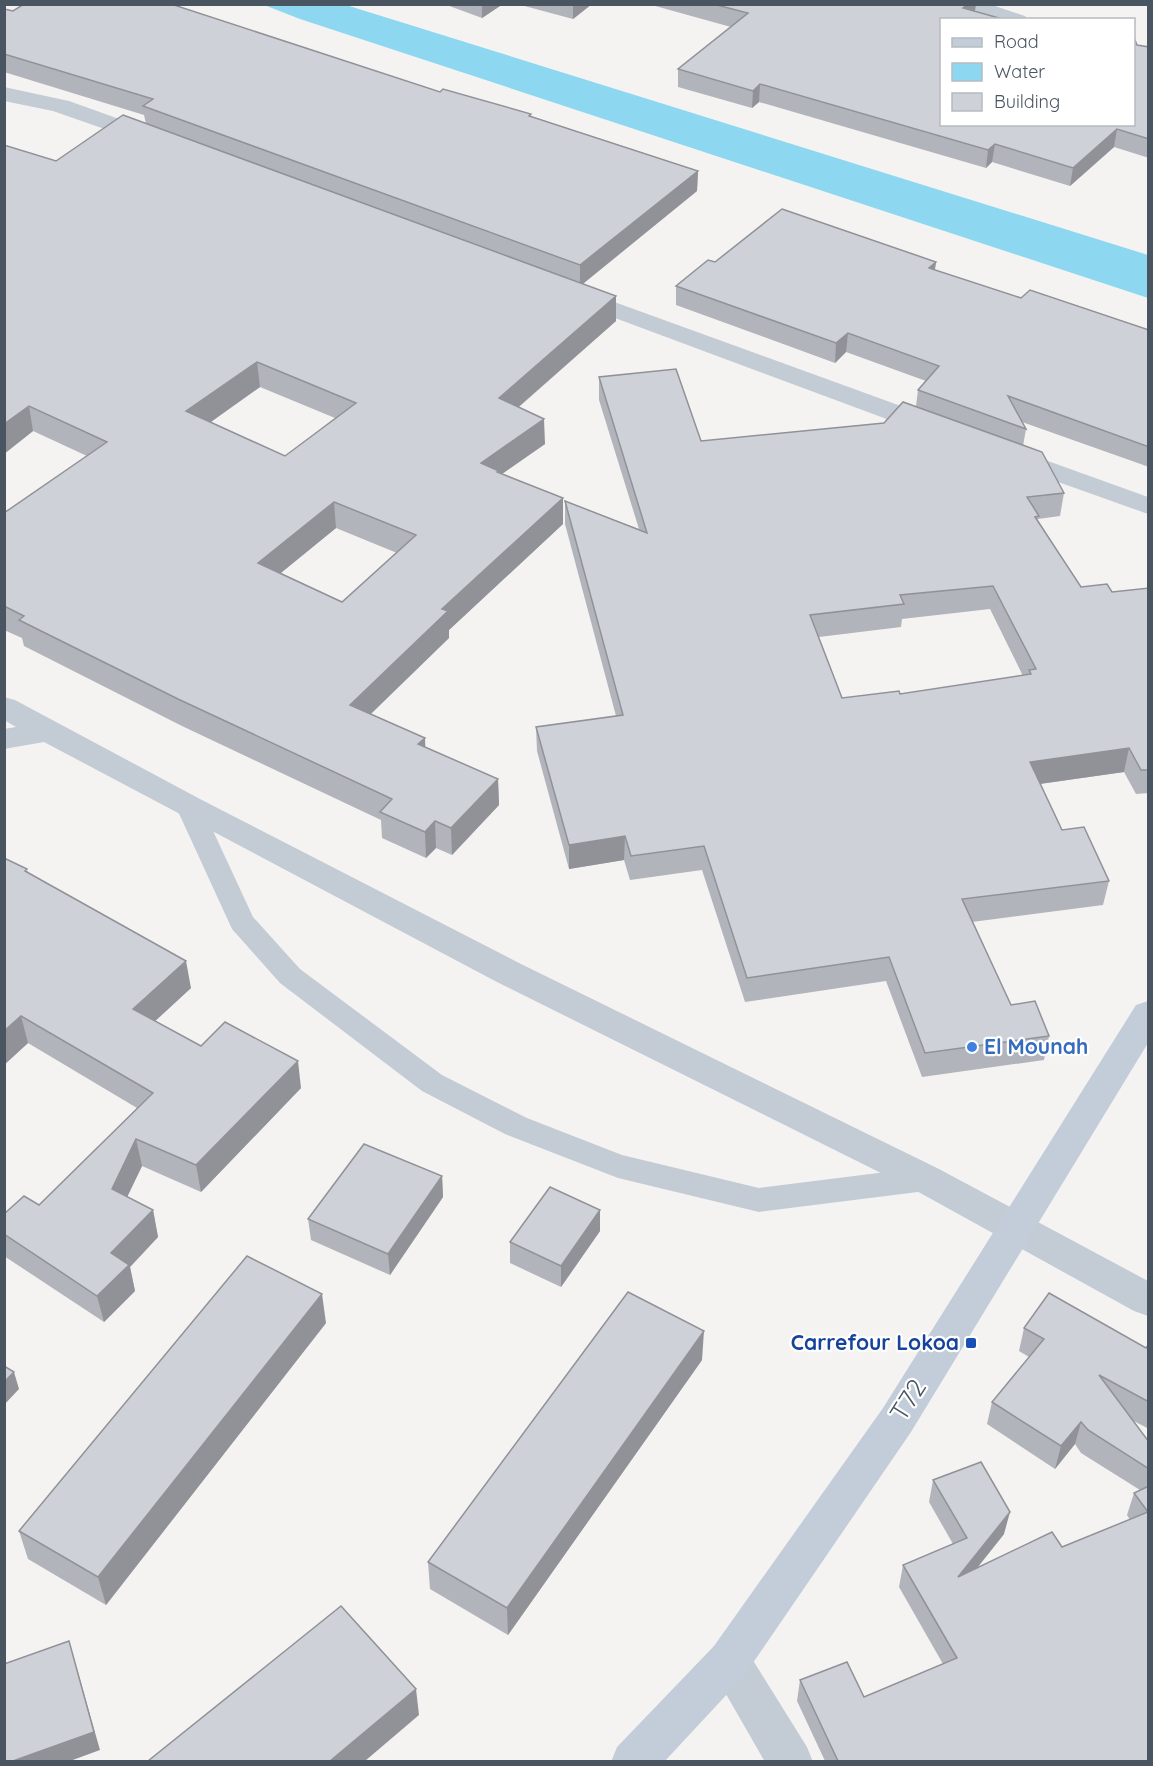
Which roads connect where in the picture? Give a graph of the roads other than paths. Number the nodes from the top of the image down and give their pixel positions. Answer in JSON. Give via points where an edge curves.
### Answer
{"nodes":[{"id":1,"x":965,"y":4,"type":"edge"},
{"id":2,"x":1011,"y":18,"type":"edge"},
{"id":3,"x":4,"y":94,"type":"edge"},
{"id":4,"x":177,"y":148,"type":"edge"},
{"id":5,"x":547,"y":285,"type":"edge"},
{"id":6,"x":1149,"y":506,"type":"edge"},
{"id":7,"x":4,"y":707,"type":"edge"},
{"id":8,"x":49,"y":731,"type":"junction"},
{"id":9,"x":4,"y":739,"type":"edge"},
{"id":10,"x":189,"y":807,"type":"junction"},
{"id":11,"x":1149,"y":1014,"type":"edge"},
{"id":12,"x":926,"y":1179,"type":"junction"},
{"id":13,"x":1016,"y":1228,"type":"junction"},
{"id":14,"x":1149,"y":1300,"type":"edge"},
{"id":15,"x":729,"y":1661,"type":"junction"},
{"id":16,"x":633,"y":1761,"type":"edge"},
{"id":17,"x":791,"y":1761,"type":"edge"}],
"edges":[{"from":1,"to":2,"type":"street"},
{"from":3,"to":4,"type":"street","via":[[64,106]]},
{"from":5,"to":6,"type":"street"},
{"from":7,"to":8,"type":"street"},
{"from":8,"to":9,"type":"street"},
{"from":8,"to":10,"type":"street"},
{"from":10,"to":12,"type":"street","via":[[507,972]]},
{"from":10,"to":12,"type":"lane","via":[[242,922],[290,976],[432,1083],[516,1126],[618,1166],[759,1200]]},
{"from":11,"to":13,"type":"street","name":"T72"},
{"from":12,"to":13,"type":"street"},
{"from":13,"to":14,"type":"street"},
{"from":13,"to":15,"type":"street","name":"T72","via":[[897,1420]]},
{"from":15,"to":16,"type":"street","name":"T72"},
{"from":15,"to":17,"type":"street"}]}
